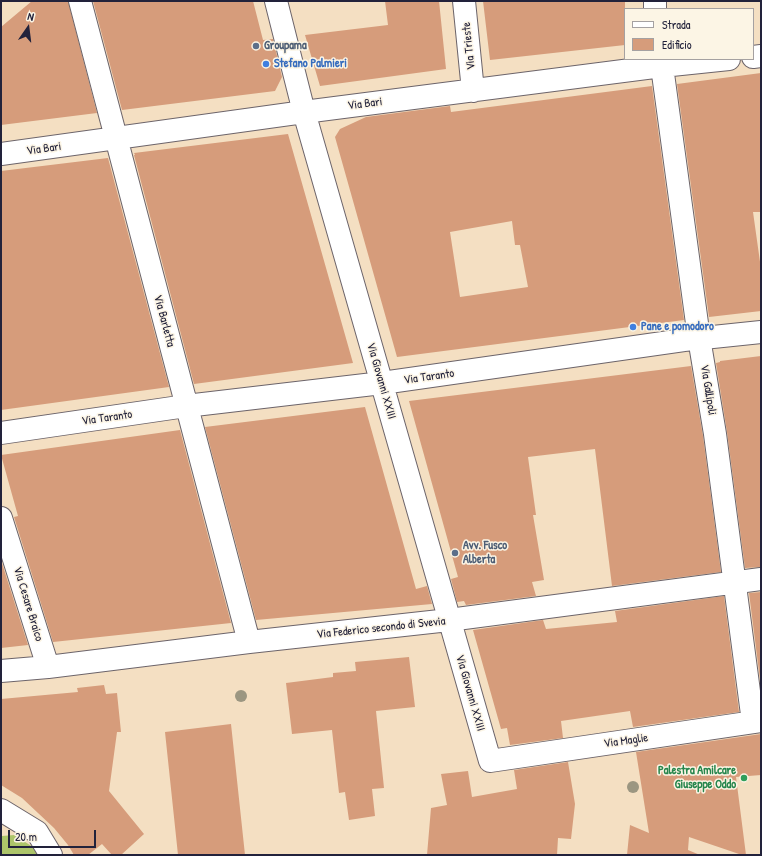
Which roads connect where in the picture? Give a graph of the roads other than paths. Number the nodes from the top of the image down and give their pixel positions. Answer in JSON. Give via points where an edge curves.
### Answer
{"nodes":[{"id":1,"x":80,"y":1,"type":"edge"},
{"id":2,"x":276,"y":1,"type":"edge"},
{"id":3,"x":464,"y":1,"type":"edge"},
{"id":4,"x":707,"y":60,"type":"edge"},
{"id":5,"x":662,"y":62,"type":"edge"},
{"id":6,"x":474,"y":91,"type":"junction"},
{"id":7,"x":304,"y":112,"type":"junction"},
{"id":8,"x":116,"y":139,"type":"junction"},
{"id":9,"x":1,"y":154,"type":"edge"},
{"id":10,"x":761,"y":332,"type":"edge"},
{"id":11,"x":699,"y":338,"type":"junction"},
{"id":12,"x":382,"y":383,"type":"junction"},
{"id":13,"x":186,"y":406,"type":"junction"},
{"id":14,"x":1,"y":433,"type":"edge"},
{"id":15,"x":1,"y":518,"type":"edge"},
{"id":16,"x":761,"y":579,"type":"edge"},
{"id":17,"x":734,"y":582,"type":"junction"},
{"id":18,"x":449,"y":620,"type":"junction"},
{"id":19,"x":249,"y":642,"type":"junction"},
{"id":20,"x":48,"y":667,"type":"junction"},
{"id":21,"x":1,"y":671,"type":"edge"},
{"id":22,"x":757,"y":721,"type":"edge"},
{"id":23,"x":490,"y":760,"type":"joint"},
{"id":24,"x":1,"y":810,"type":"edge"},
{"id":25,"x":51,"y":855,"type":"edge"}],
"edges":[{"from":1,"to":8,"type":"street","name":"Via Barletta"},
{"from":2,"to":7,"type":"street","name":"Via Giovanni XXIII"},
{"from":3,"to":6,"type":"street","name":"Via Trieste"},
{"from":4,"to":5,"type":"street","name":"Via Bari"},
{"from":5,"to":6,"type":"street","name":"Via Bari"},
{"from":5,"to":11,"type":"street","name":"Via Gallipoli"},
{"from":6,"to":7,"type":"street","name":"Via Bari"},
{"from":7,"to":8,"type":"street","name":"Via Bari"},
{"from":7,"to":12,"type":"street","name":"Via Giovanni XXIII"},
{"from":8,"to":9,"type":"street","name":"Via Bari"},
{"from":8,"to":13,"type":"street","name":"Via Barletta"},
{"from":10,"to":11,"type":"street","name":"Via Taranto"},
{"from":11,"to":12,"type":"street","name":"Via Taranto"},
{"from":11,"to":17,"type":"street","name":"Via Gallipoli","via":[[715,434]]},
{"from":12,"to":13,"type":"street","name":"Via Taranto"},
{"from":12,"to":18,"type":"street","name":"Via Giovanni XXIII"},
{"from":13,"to":14,"type":"street","name":"Via Taranto"},
{"from":13,"to":19,"type":"street","name":"Via Barletta"},
{"from":15,"to":20,"type":"street","name":"Via Cesare Braico"},
{"from":16,"to":17,"type":"street","name":"Via Federico secondo di Svevia"},
{"from":17,"to":18,"type":"street","name":"Via Federico secondo di Svevia"},
{"from":17,"to":22,"type":"street","name":"Via Gallipoli"},
{"from":18,"to":19,"type":"street","name":"Via Federico secondo di Svevia"},
{"from":18,"to":23,"type":"street","name":"Via Giovanni XXIII"},
{"from":19,"to":20,"type":"street","name":"Via Federico secondo di Svevia"},
{"from":20,"to":21,"type":"street","name":"Via Federico secondo di Svevia"},
{"from":22,"to":23,"type":"street","name":"Via Maglie"},
{"from":24,"to":25,"type":"street","via":[[37,832]]}]}
